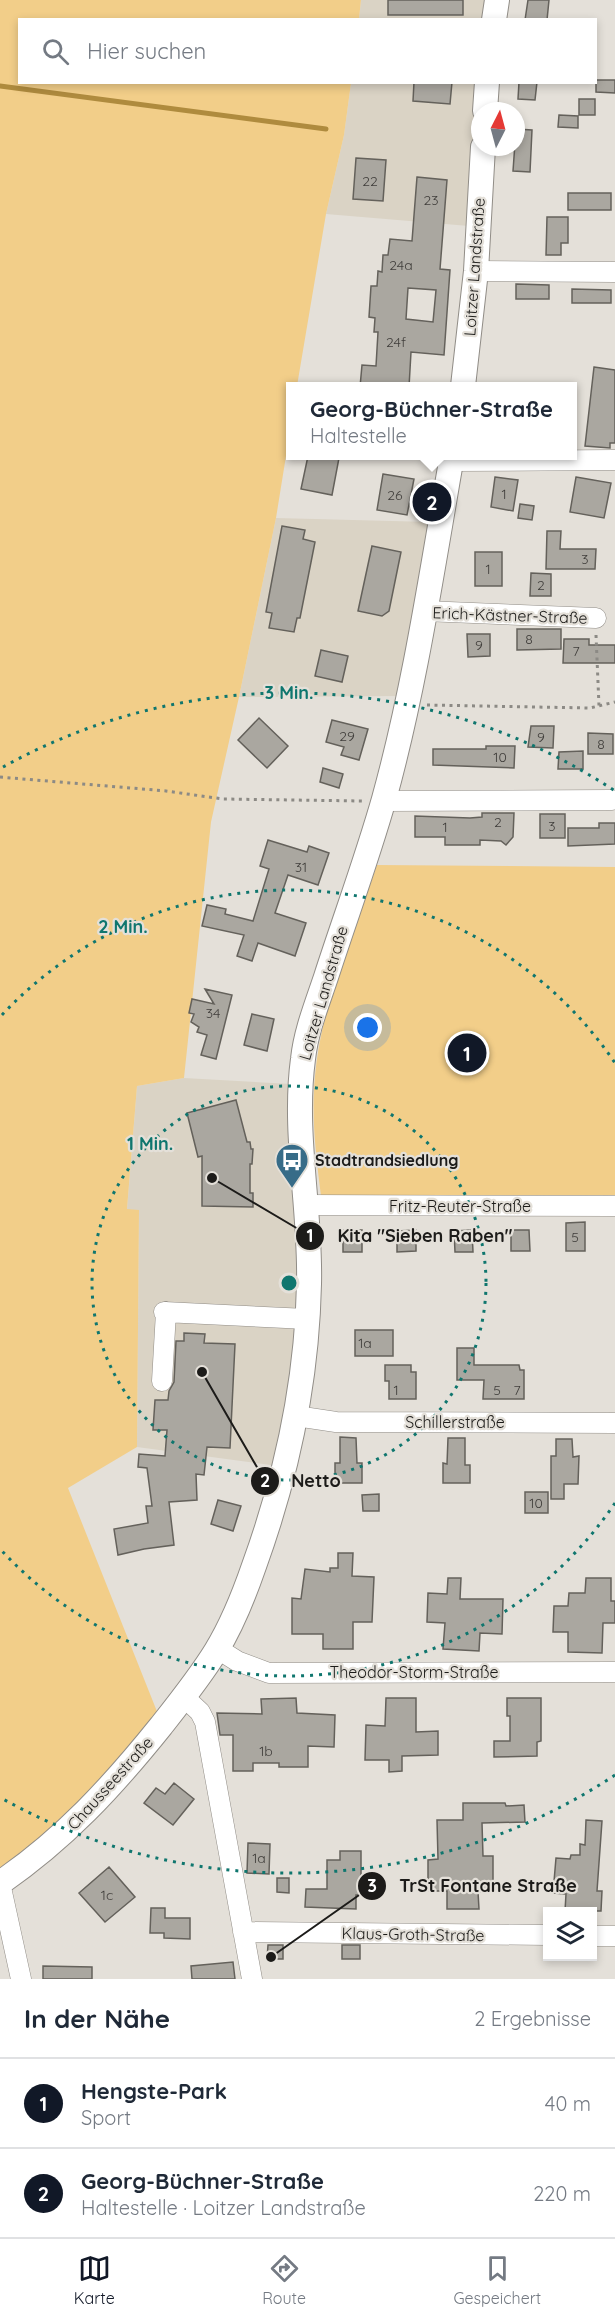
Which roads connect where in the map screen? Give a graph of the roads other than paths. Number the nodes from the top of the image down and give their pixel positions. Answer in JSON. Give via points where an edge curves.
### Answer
{"nodes":[{"id":1,"x":496,"y":0,"type":"edge"},
{"id":2,"x":494,"y":18,"type":"edge"},
{"id":3,"x":487,"y":84,"type":"edge"},
{"id":4,"x":486,"y":102,"type":"edge"},
{"id":5,"x":482,"y":156,"type":"edge"},
{"id":6,"x":476,"y":271,"type":"junction"},
{"id":7,"x":615,"y":272,"type":"edge"},
{"id":8,"x":464,"y":382,"type":"edge"},
{"id":9,"x":452,"y":460,"type":"edge"},
{"id":10,"x":577,"y":460,"type":"edge"},
{"id":11,"x":615,"y":460,"type":"edge"},
{"id":12,"x":424,"y":611,"type":"junction"},
{"id":13,"x":596,"y":618,"type":"road end"},
{"id":14,"x":612,"y":800,"type":"dead end"},
{"id":15,"x":383,"y":801,"type":"junction"},
{"id":16,"x":305,"y":1205,"type":"junction"},
{"id":17,"x":615,"y":1206,"type":"edge"},
{"id":18,"x":308,"y":1319,"type":"junction"},
{"id":19,"x":162,"y":1381,"type":"dead end"},
{"id":20,"x":296,"y":1416,"type":"junction"},
{"id":21,"x":615,"y":1423,"type":"edge"},
{"id":22,"x":218,"y":1649,"type":"junction"},
{"id":23,"x":615,"y":1672,"type":"edge"},
{"id":24,"x":184,"y":1697,"type":"junction"},
{"id":25,"x":0,"y":1883,"type":"edge"},
{"id":26,"x":243,"y":1932,"type":"junction"},
{"id":27,"x":543,"y":1935,"type":"edge"},
{"id":28,"x":597,"y":1936,"type":"edge"},
{"id":29,"x":615,"y":1936,"type":"edge"},
{"id":30,"x":21,"y":1979,"type":"edge"},
{"id":31,"x":252,"y":1979,"type":"edge"}],
"edges":[{"from":1,"to":2,"type":"main road"},
{"from":3,"to":4,"type":"main road"},
{"from":5,"to":6,"type":"main road","name":"Loitzer Landstraße"},
{"from":6,"to":7,"type":"street"},
{"from":6,"to":8,"type":"main road","name":"Loitzer Landstraße"},
{"from":9,"to":12,"type":"main road","name":"Loitzer Landstraße"},
{"from":10,"to":11,"type":"street"},
{"from":12,"to":13,"type":"street","name":"Erich-Kästner-Straße"},
{"from":12,"to":15,"type":"main road","name":"Loitzer Landstraße","via":[[407,705]]},
{"from":14,"to":15,"type":"street"},
{"from":15,"to":16,"type":"main road","name":"Loitzer Landstraße","via":[[306,1040],[300,1127]]},
{"from":16,"to":17,"type":"street","name":"Fritz-Reuter-Straße"},
{"from":16,"to":18,"type":"main road","name":"Loitzer Landstraße"},
{"from":18,"to":19,"type":"street","via":[[165,1312]]},
{"from":18,"to":20,"type":"main road","name":"Loitzer Landstraße"},
{"from":20,"to":21,"type":"street","name":"Schillerstraße","via":[[336,1422]]},
{"from":20,"to":22,"type":"main road","name":"Loitzer Landstraße","via":[[266,1534],[244,1595]]},
{"from":22,"to":23,"type":"street","name":"Theodor-Storm-Straße","via":[[269,1673]]},
{"from":22,"to":24,"type":"main road","name":"Loitzer Landstraße"},
{"from":24,"to":25,"type":"main road","name":"Chausseestraße","via":[[88,1811],[40,1855]]},
{"from":24,"to":26,"type":"street","via":[[205,1722]]},
{"from":25,"to":30,"type":"street"},
{"from":26,"to":27,"type":"street","name":"Klaus-Groth-Straße"},
{"from":26,"to":31,"type":"street"},
{"from":28,"to":29,"type":"street"}]}
